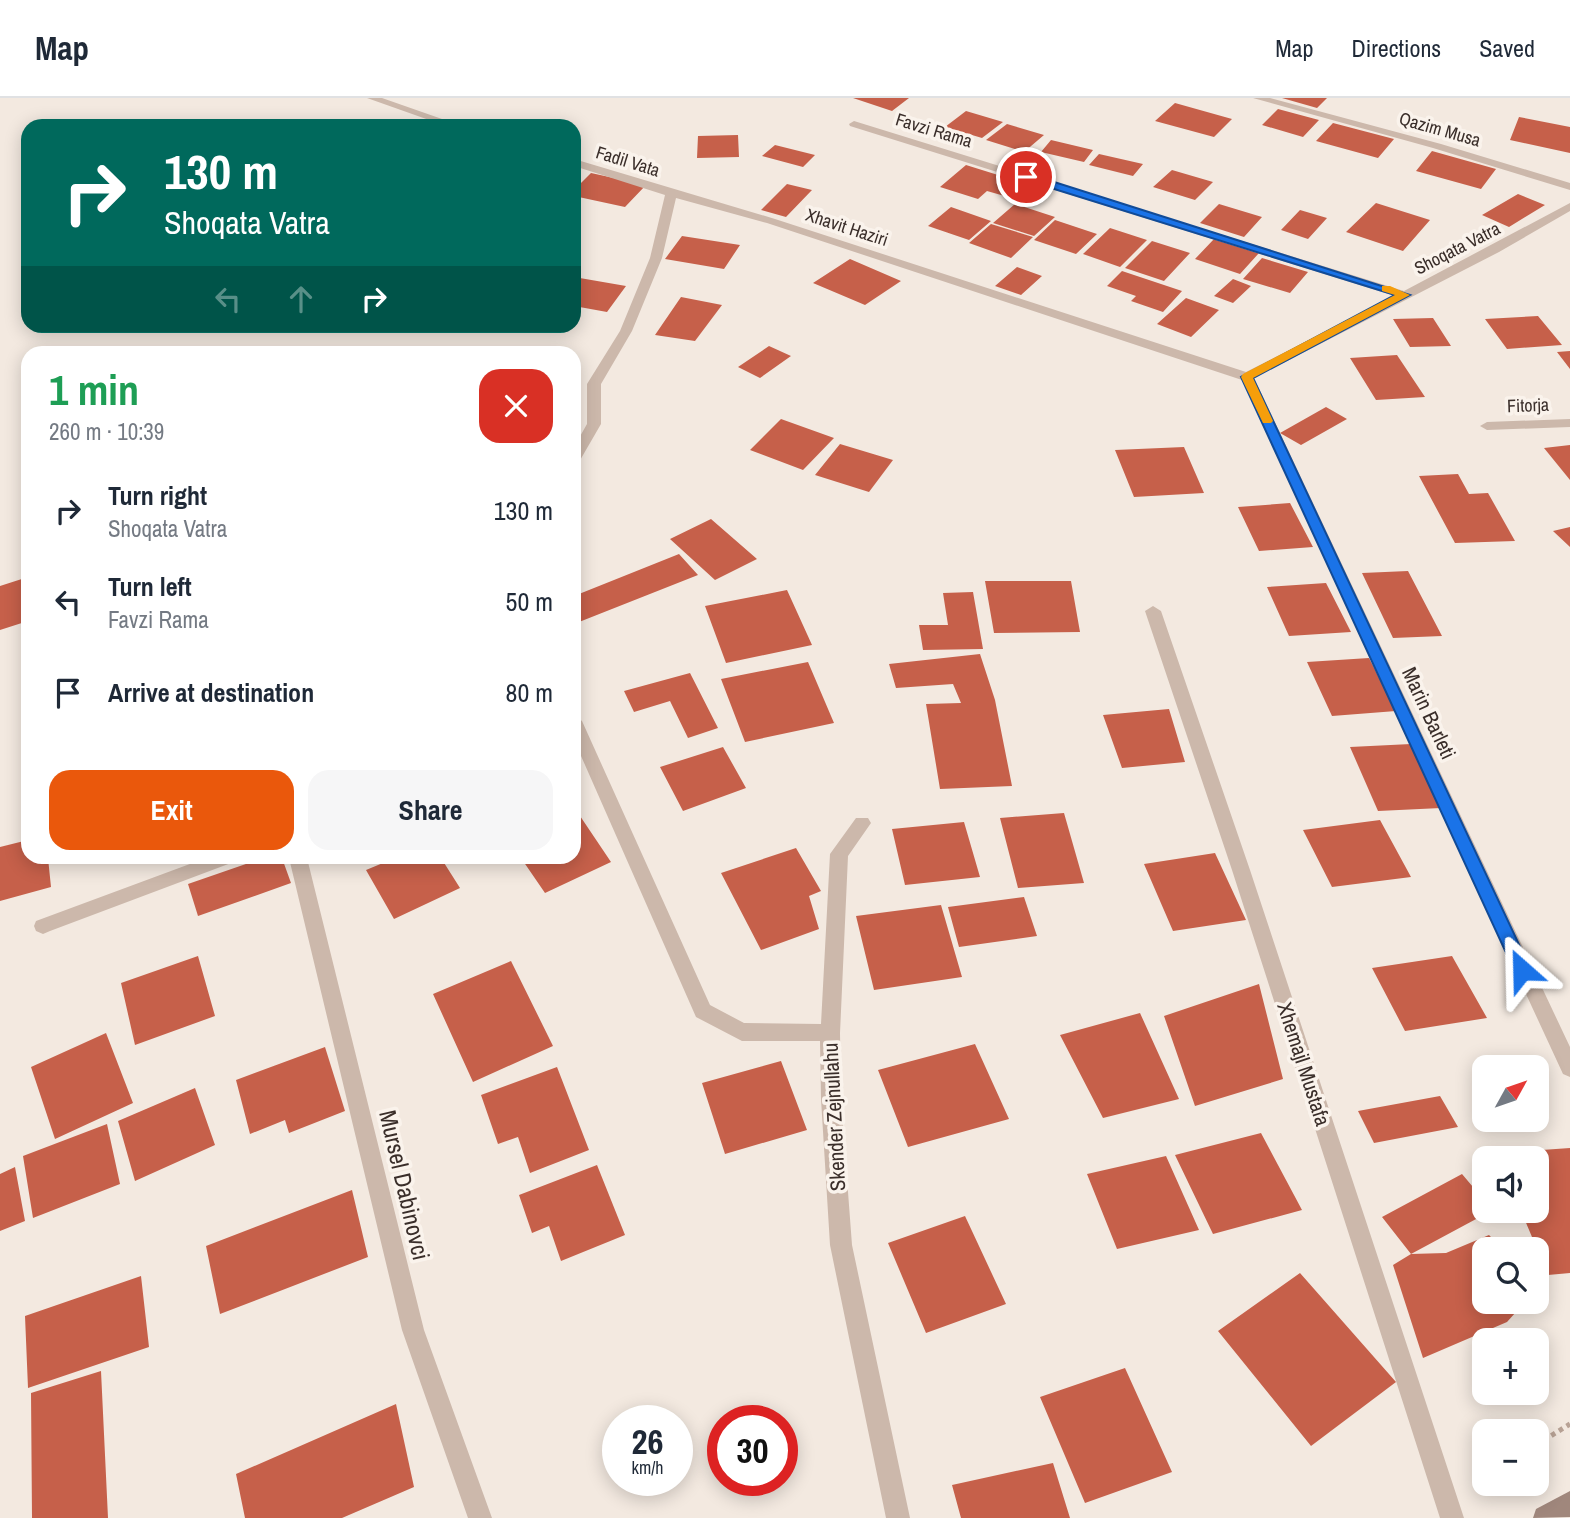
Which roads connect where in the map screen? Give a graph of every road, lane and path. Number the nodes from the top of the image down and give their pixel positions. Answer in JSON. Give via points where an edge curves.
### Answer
{"nodes":[{"id":1,"x":372,"y":98,"type":"edge"},
{"id":2,"x":1258,"y":98,"type":"edge"},
{"id":3,"x":436,"y":119,"type":"edge"},
{"id":4,"x":854,"y":124,"type":"dead end"},
{"id":5,"x":581,"y":164,"type":"edge"},
{"id":6,"x":1570,"y":187,"type":"edge"},
{"id":7,"x":671,"y":193,"type":"junction"},
{"id":8,"x":1570,"y":206,"type":"edge"},
{"id":9,"x":1405,"y":295,"type":"junction"},
{"id":10,"x":1247,"y":377,"type":"junction"},
{"id":11,"x":1570,"y":423,"type":"edge"},
{"id":12,"x":1487,"y":426,"type":"dead end"},
{"id":13,"x":581,"y":447,"type":"edge"},
{"id":14,"x":1153,"y":611,"type":"dead end"},
{"id":15,"x":581,"y":737,"type":"edge"},
{"id":16,"x":862,"y":823,"type":"dead end"},
{"id":17,"x":209,"y":864,"type":"edge"},
{"id":18,"x":299,"y":864,"type":"edge"},
{"id":19,"x":43,"y":926,"type":"dead end"},
{"id":20,"x":830,"y":1032,"type":"junction"},
{"id":21,"x":1570,"y":1068,"type":"edge"},
{"id":22,"x":1570,"y":1424,"type":"edge"},
{"id":23,"x":1549,"y":1437,"type":"edge"},
{"id":24,"x":1570,"y":1503,"type":"edge"},
{"id":25,"x":480,"y":1518,"type":"edge"},
{"id":26,"x":898,"y":1518,"type":"edge"},
{"id":27,"x":1452,"y":1518,"type":"edge"},
{"id":28,"x":1545,"y":1518,"type":"edge"}],
"edges":[{"from":1,"to":3,"type":"street"},
{"from":2,"to":6,"type":"street","name":"Qazim Musa"},
{"from":4,"to":9,"type":"street","name":"Favzi Rama"},
{"from":5,"to":7,"type":"street","name":"Fadil Vata"},
{"from":7,"to":10,"type":"street","name":"Xhavit Haziri","via":[[771,221]]},
{"from":7,"to":13,"type":"street","via":[[656,258],[626,331],[594,384],[594,424]]},
{"from":8,"to":9,"type":"street","name":"Shoqata Vatra"},
{"from":9,"to":10,"type":"street","name":"Shoqata Vatra"},
{"from":10,"to":21,"type":"street","name":"Marin Barleti"},
{"from":11,"to":12,"type":"street","name":"Fitorja"},
{"from":14,"to":27,"type":"street","name":"Xhemajl Mustafa"},
{"from":15,"to":20,"type":"street","name":"Skender Zejnullahu","via":[[704,1011],[742,1032]]},
{"from":16,"to":20,"type":"street","via":[[839,854]]},
{"from":17,"to":19,"type":"street"},
{"from":18,"to":25,"type":"street","name":"Mursel Dabinovci","via":[[413,1330]]},
{"from":20,"to":26,"type":"street","name":"Skender Zejnullahu","via":[[841,1245]]},
{"from":22,"to":23,"type":"path"},
{"from":24,"to":28,"type":"main road"}]}
